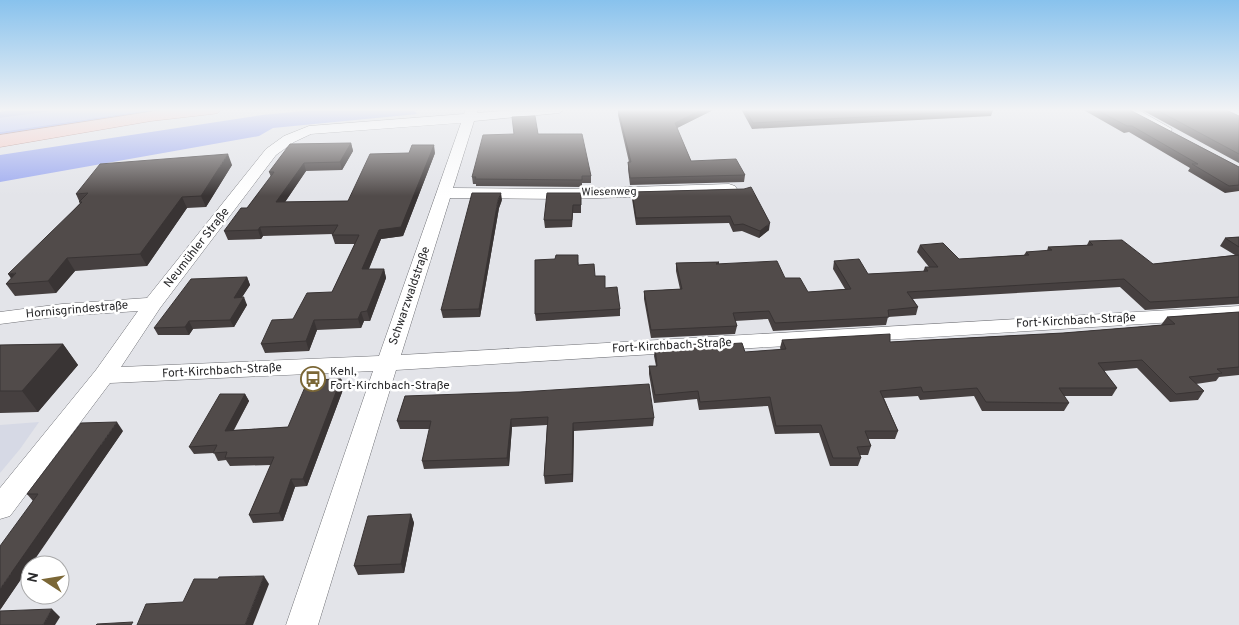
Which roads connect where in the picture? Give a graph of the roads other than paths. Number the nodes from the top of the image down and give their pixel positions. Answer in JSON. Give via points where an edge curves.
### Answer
{"nodes":[{"id":1,"x":17,"y":138,"type":"edge"},
{"id":2,"x":289,"y":138,"type":"edge"},
{"id":3,"x":462,"y":138,"type":"edge"},
{"id":4,"x":0,"y":141,"type":"edge"},
{"id":5,"x":743,"y":189,"type":"edge"},
{"id":6,"x":445,"y":193,"type":"junction"},
{"id":7,"x":153,"y":304,"type":"junction"},
{"id":8,"x":1239,"y":312,"type":"edge"},
{"id":9,"x":0,"y":318,"type":"edge"},
{"id":10,"x":387,"y":364,"type":"junction"},
{"id":11,"x":104,"y":376,"type":"junction"},
{"id":12,"x":0,"y":508,"type":"edge"},
{"id":13,"x":302,"y":625,"type":"edge"}],
"edges":[{"from":1,"to":4,"type":"main road"},
{"from":2,"to":7,"type":"street","name":"Neumühler Straße","via":[[271,152]]},
{"from":3,"to":6,"type":"street","name":"Schwarzwaldstraße"},
{"from":5,"to":6,"type":"street","name":"Wiesenweg","via":[[564,194]]},
{"from":6,"to":10,"type":"street","name":"Schwarzwaldstraße"},
{"from":7,"to":9,"type":"street","name":"Hornisgrindestraße"},
{"from":7,"to":11,"type":"street","name":"Neumühler Straße"},
{"from":8,"to":10,"type":"street","name":"Fort-Kirchbach-Straße"},
{"from":10,"to":11,"type":"street","name":"Fort-Kirchbach-Straße"},
{"from":10,"to":13,"type":"street","name":"Schwarzwaldstraße"},
{"from":11,"to":12,"type":"street","name":"Neumühler Straße"}]}
